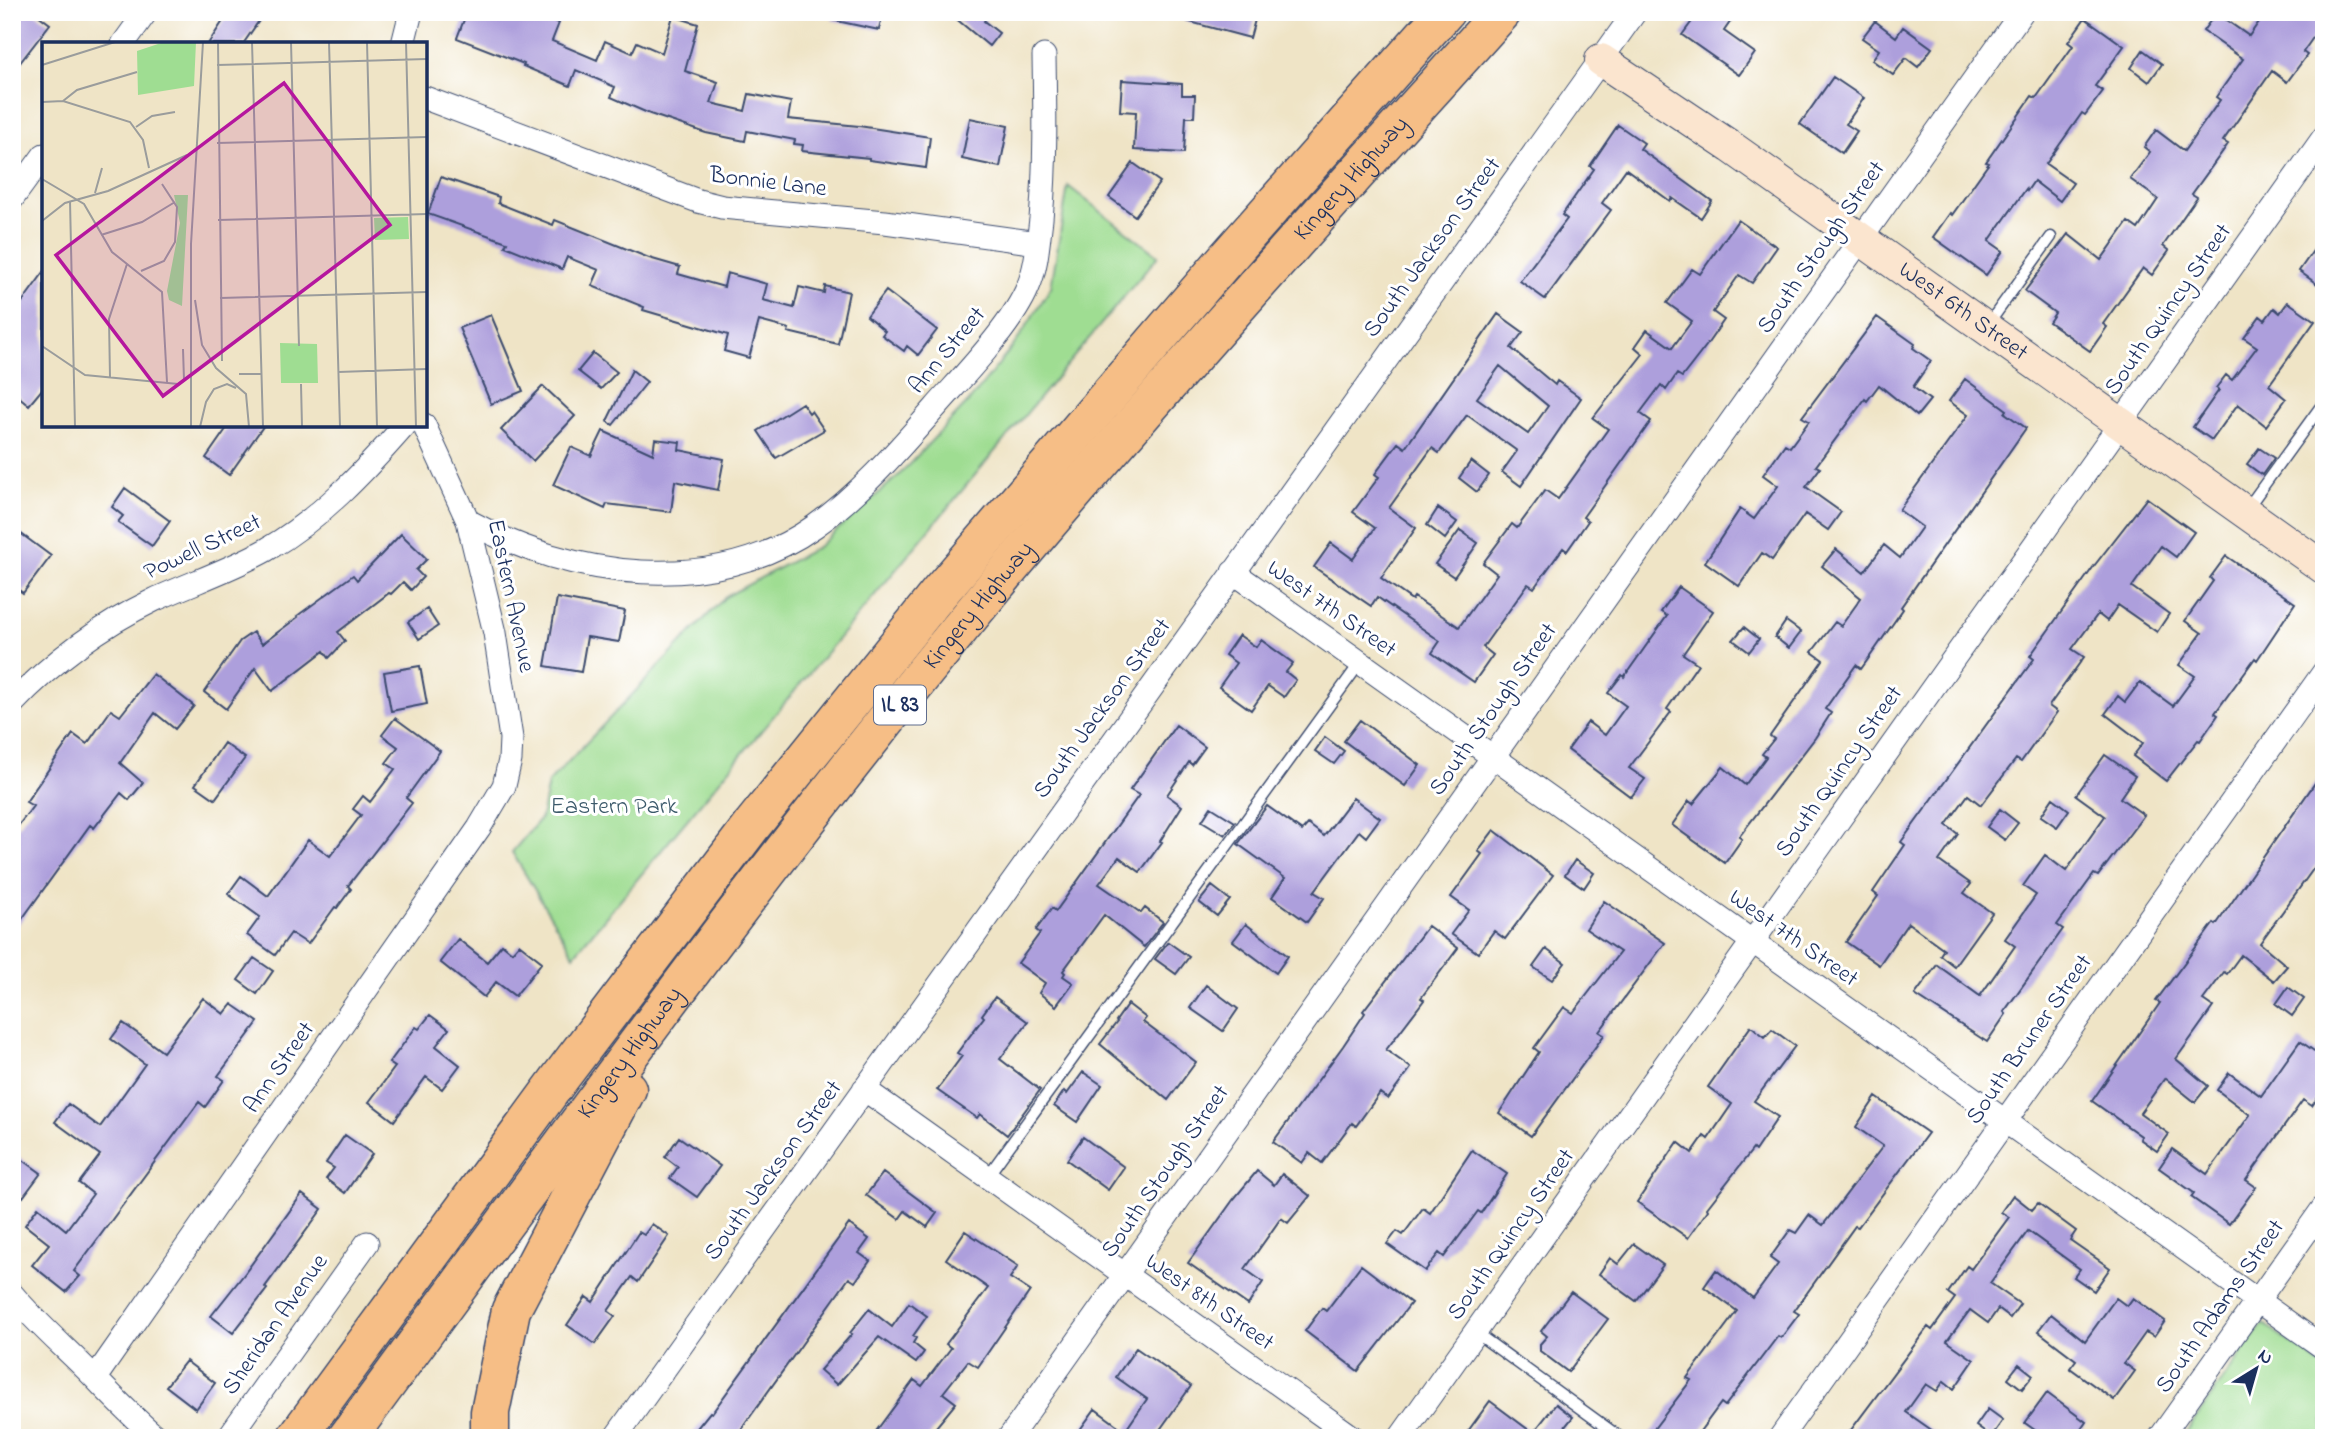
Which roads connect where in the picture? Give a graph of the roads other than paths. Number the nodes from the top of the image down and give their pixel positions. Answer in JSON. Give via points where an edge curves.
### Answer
{"nodes":[{"id":1,"x":146,"y":12,"type":"edge"},
{"id":2,"x":411,"y":12,"type":"edge"},
{"id":3,"x":1445,"y":12,"type":"edge"},
{"id":4,"x":1502,"y":12,"type":"edge"},
{"id":5,"x":1635,"y":12,"type":"edge"},
{"id":6,"x":2022,"y":12,"type":"edge"},
{"id":7,"x":124,"y":42,"type":"edge"},
{"id":8,"x":404,"y":42,"type":"edge"},
{"id":9,"x":1044,"y":56,"type":"dead end"},
{"id":10,"x":1601,"y":60,"type":"junction"},
{"id":11,"x":427,"y":99,"type":"edge"},
{"id":12,"x":2324,"y":137,"type":"edge"},
{"id":13,"x":42,"y":158,"type":"edge"},
{"id":14,"x":12,"y":199,"type":"edge"},
{"id":15,"x":2051,"y":237,"type":"dead end"},
{"id":16,"x":1861,"y":239,"type":"junction"},
{"id":17,"x":1038,"y":243,"type":"junction"},
{"id":18,"x":1986,"y":328,"type":"junction"},
{"id":19,"x":2324,"y":402,"type":"edge"},
{"id":20,"x":2120,"y":424,"type":"junction"},
{"id":21,"x":403,"y":427,"type":"edge"},
{"id":22,"x":425,"y":427,"type":"edge"},
{"id":23,"x":2245,"y":512,"type":"junction"},
{"id":24,"x":468,"y":521,"type":"junction"},
{"id":25,"x":2324,"y":568,"type":"edge"},
{"id":26,"x":1233,"y":572,"type":"junction"},
{"id":27,"x":1360,"y":663,"type":"junction"},
{"id":28,"x":2324,"y":672,"type":"edge"},
{"id":29,"x":12,"y":704,"type":"edge"},
{"id":30,"x":1493,"y":757,"type":"junction"},
{"id":31,"x":504,"y":786,"type":"joint"},
{"id":32,"x":1752,"y":942,"type":"junction"},
{"id":33,"x":686,"y":978,"type":"junction"},
{"id":34,"x":864,"y":1089,"type":"junction"},
{"id":35,"x":2005,"y":1121,"type":"junction"},
{"id":36,"x":987,"y":1177,"type":"junction"},
{"id":37,"x":2324,"y":1208,"type":"edge"},
{"id":38,"x":367,"y":1243,"type":"dead end"},
{"id":39,"x":1125,"y":1275,"type":"junction"},
{"id":40,"x":12,"y":1293,"type":"edge"},
{"id":41,"x":2258,"y":1301,"type":"junction"},
{"id":42,"x":1475,"y":1332,"type":"junction"},
{"id":43,"x":2324,"y":1348,"type":"edge"},
{"id":44,"x":95,"y":1378,"type":"junction"},
{"id":45,"x":157,"y":1438,"type":"edge"},
{"id":46,"x":228,"y":1438,"type":"edge"},
{"id":47,"x":296,"y":1438,"type":"edge"},
{"id":48,"x":346,"y":1438,"type":"edge"},
{"id":49,"x":490,"y":1438,"type":"edge"},
{"id":50,"x":615,"y":1438,"type":"edge"},
{"id":51,"x":1009,"y":1438,"type":"edge"},
{"id":52,"x":1354,"y":1438,"type":"edge"},
{"id":53,"x":1400,"y":1438,"type":"edge"},
{"id":54,"x":1621,"y":1438,"type":"edge"},
{"id":55,"x":1780,"y":1438,"type":"edge"},
{"id":56,"x":2160,"y":1438,"type":"edge"}],
"edges":[{"from":1,"to":7,"type":"street"},
{"from":2,"to":8,"type":"street"},
{"from":3,"to":47,"type":"highway","name":"Kingery Highway","number":"IL 83","via":[[939,593],[753,824]]},
{"from":4,"to":33,"type":"highway","name":"Kingery Highway","number":"IL 83","via":[[1254,287],[995,587]]},
{"from":5,"to":10,"type":"street","name":"South Jackson Street"},
{"from":6,"to":16,"type":"street","name":"South Stough Street"},
{"from":9,"to":17,"type":"street","name":"Ann Street","via":[[1045,174]]},
{"from":10,"to":16,"type":"street","name":"West 6th Street"},
{"from":10,"to":26,"type":"street","name":"South Jackson Street"},
{"from":11,"to":17,"type":"street","name":"Bonnie Lane","via":[[722,207]]},
{"from":12,"to":20,"type":"street","name":"South Quincy Street"},
{"from":13,"to":14,"type":"street"},
{"from":15,"to":18,"type":"lane"},
{"from":16,"to":18,"type":"street","name":"West 6th Street"},
{"from":16,"to":30,"type":"street","name":"South Stough Street"},
{"from":17,"to":24,"type":"street","name":"Ann Street","via":[[1028,287],[972,365],[880,469],[846,502],[802,534],[742,562],[711,568],[612,570],[501,539]]},
{"from":18,"to":20,"type":"street","name":"West 6th Street"},
{"from":19,"to":23,"type":"lane"},
{"from":20,"to":23,"type":"street","name":"West 6th Street"},
{"from":20,"to":32,"type":"street","name":"South Quincy Street"},
{"from":21,"to":29,"type":"street","name":"Powell Street","via":[[338,497],[293,533],[243,562],[115,620],[70,650]]},
{"from":22,"to":24,"type":"street","name":"Eastern Avenue"},
{"from":23,"to":25,"type":"street","name":"West 6th Street"},
{"from":24,"to":31,"type":"street","name":"Eastern Avenue","via":[[495,633],[511,738]]},
{"from":26,"to":27,"type":"street","name":"West 7th Street"},
{"from":26,"to":34,"type":"street","name":"South Jackson Street"},
{"from":27,"to":30,"type":"street","name":"West 7th Street"},
{"from":27,"to":36,"type":"lane"},
{"from":28,"to":35,"type":"street","name":"South Bruner Street"},
{"from":30,"to":32,"type":"street","name":"West 7th Street"},
{"from":30,"to":39,"type":"street","name":"South Stough Street"},
{"from":31,"to":44,"type":"street","name":"Ann Street"},
{"from":32,"to":35,"type":"street","name":"West 7th Street"},
{"from":32,"to":42,"type":"street","name":"South Quincy Street"},
{"from":33,"to":48,"type":"highway","name":"Kingery Highway","number":"IL 83"},
{"from":33,"to":49,"type":"highway","via":[[511,1310],[490,1412]]},
{"from":34,"to":36,"type":"street","name":"West 8th Street"},
{"from":34,"to":50,"type":"street","name":"South Jackson Street"},
{"from":35,"to":41,"type":"street","name":"West 7th Street"},
{"from":35,"to":55,"type":"street","name":"South Bruner Street"},
{"from":36,"to":39,"type":"street","name":"West 8th Street"},
{"from":37,"to":41,"type":"street","name":"South Adams Street"},
{"from":38,"to":46,"type":"street","name":"Sheridan Avenue"},
{"from":39,"to":51,"type":"street","name":"South Stough Street"},
{"from":39,"to":52,"type":"street","name":"West 8th Street"},
{"from":40,"to":44,"type":"street","via":[[36,1323]]},
{"from":41,"to":43,"type":"street","name":"West 7th Street"},
{"from":41,"to":56,"type":"street","name":"South Adams Street"},
{"from":42,"to":53,"type":"street","name":"South Quincy Street"},
{"from":42,"to":54,"type":"lane"},
{"from":44,"to":45,"type":"street"}]}
